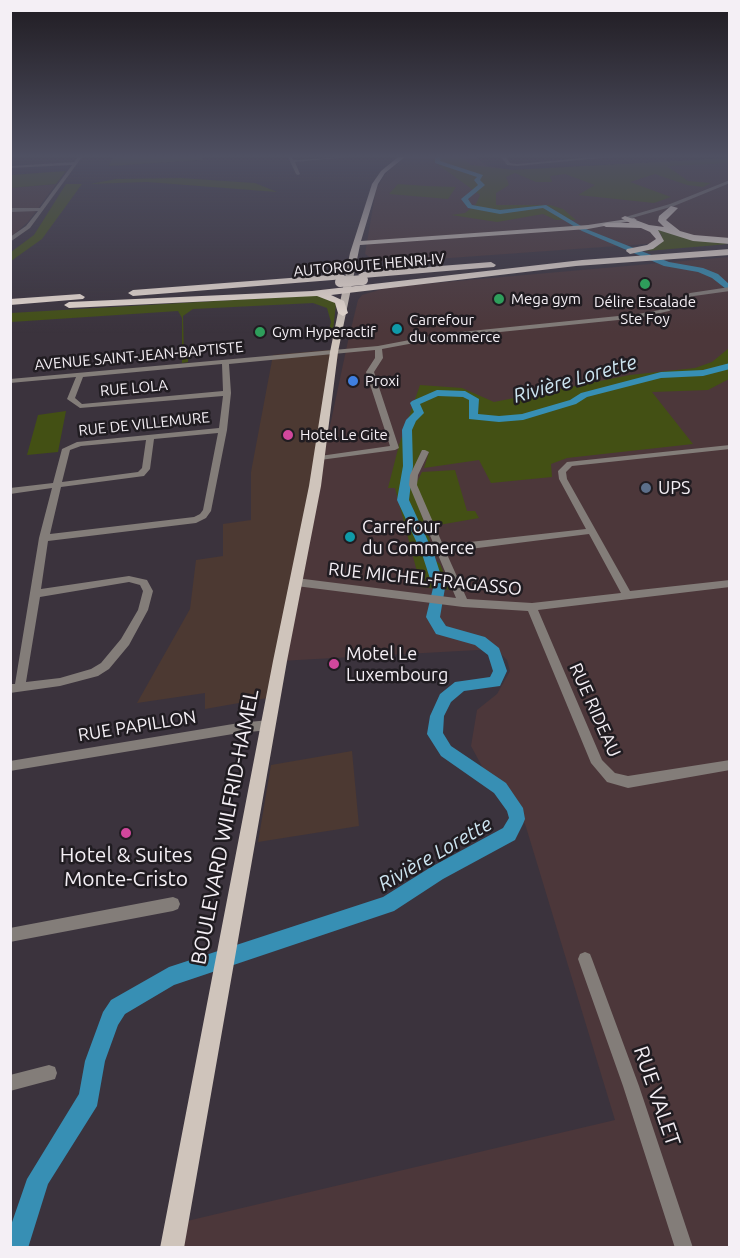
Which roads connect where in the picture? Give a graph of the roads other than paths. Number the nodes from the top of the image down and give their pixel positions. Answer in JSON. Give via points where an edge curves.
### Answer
{"nodes":[{"id":1,"x":37,"y":216,"type":"edge"},
{"id":2,"x":365,"y":216,"type":"edge"},
{"id":3,"x":639,"y":216,"type":"edge"},
{"id":4,"x":642,"y":216,"type":"edge"},
{"id":5,"x":663,"y":216,"type":"edge"},
{"id":6,"x":629,"y":219,"type":"junction"},
{"id":7,"x":586,"y":225,"type":"junction"},
{"id":8,"x":606,"y":225,"type":"junction"},
{"id":9,"x":566,"y":227,"type":"junction"},
{"id":10,"x":656,"y":232,"type":"junction"},
{"id":11,"x":10,"y":240,"type":"edge"},
{"id":12,"x":715,"y":240,"type":"junction"},
{"id":13,"x":362,"y":241,"type":"junction"},
{"id":14,"x":729,"y":241,"type":"edge"},
{"id":15,"x":729,"y":247,"type":"edge"},
{"id":16,"x":729,"y":252,"type":"edge"},
{"id":17,"x":640,"y":253,"type":"junction"},
{"id":18,"x":582,"y":261,"type":"junction"},
{"id":19,"x":352,"y":282,"type":"junction"},
{"id":20,"x":387,"y":287,"type":"junction"},
{"id":21,"x":729,"y":288,"type":"edge"},
{"id":22,"x":312,"y":294,"type":"junction"},
{"id":23,"x":10,"y":302,"type":"edge"},
{"id":24,"x":353,"y":304,"type":"junction"},
{"id":25,"x":69,"y":305,"type":"junction"},
{"id":26,"x":10,"y":309,"type":"edge"},
{"id":27,"x":343,"y":313,"type":"junction"},
{"id":28,"x":378,"y":348,"type":"junction"},
{"id":29,"x":338,"y":351,"type":"junction"},
{"id":30,"x":225,"y":362,"type":"junction"},
{"id":31,"x":80,"y":375,"type":"junction"},
{"id":32,"x":11,"y":382,"type":"edge"},
{"id":33,"x":227,"y":393,"type":"junction"},
{"id":34,"x":223,"y":430,"type":"junction"},
{"id":35,"x":150,"y":437,"type":"junction"},
{"id":36,"x":729,"y":447,"type":"edge"},
{"id":37,"x":425,"y":452,"type":"dead end"},
{"id":38,"x":320,"y":458,"type":"junction"},
{"id":39,"x":57,"y":486,"type":"junction"},
{"id":40,"x":10,"y":491,"type":"edge"},
{"id":41,"x":591,"y":531,"type":"junction"},
{"id":42,"x":44,"y":538,"type":"junction"},
{"id":43,"x":440,"y":549,"type":"junction"},
{"id":44,"x":296,"y":582,"type":"junction"},
{"id":45,"x":729,"y":583,"type":"edge"},
{"id":46,"x":35,"y":594,"type":"junction"},
{"id":47,"x":627,"y":595,"type":"junction"},
{"id":48,"x":463,"y":603,"type":"junction"},
{"id":49,"x":532,"y":607,"type":"junction"},
{"id":50,"x":15,"y":688,"type":"edge"},
{"id":51,"x":269,"y":725,"type":"junction"},
{"id":52,"x":729,"y":765,"type":"edge"},
{"id":53,"x":10,"y":766,"type":"edge"},
{"id":54,"x":173,"y":904,"type":"dead end"},
{"id":55,"x":10,"y":935,"type":"edge"},
{"id":56,"x":585,"y":959,"type":"dead end"},
{"id":57,"x":49,"y":1073,"type":"dead end"},
{"id":58,"x":10,"y":1083,"type":"edge"},
{"id":59,"x":172,"y":1248,"type":"edge"},
{"id":60,"x":684,"y":1248,"type":"edge"}],
"edges":[{"from":1,"to":11,"type":"street"},
{"from":2,"to":13,"type":"main road","name":"BOULEVARD WILFRID-HAMEL"},
{"from":3,"to":6,"type":"street"},
{"from":4,"to":6,"type":"street"},
{"from":5,"to":12,"type":"highway","via":[[666,227]]},
{"from":6,"to":7,"type":"main road"},
{"from":6,"to":8,"type":"main road"},
{"from":6,"to":10,"type":"highway"},
{"from":6,"to":12,"type":"highway","via":[[679,235]]},
{"from":7,"to":8,"type":"main road"},
{"from":7,"to":9,"type":"main road"},
{"from":8,"to":10,"type":"highway","via":[[636,226]]},
{"from":9,"to":13,"type":"main road"},
{"from":9,"to":13,"type":"main road"},
{"from":10,"to":17,"type":"highway","via":[[659,242]]},
{"from":12,"to":14,"type":"highway"},
{"from":13,"to":19,"type":"main road","name":"BOULEVARD WILFRID-HAMEL"},
{"from":15,"to":17,"type":"highway","name":"AUTOROUTE HENRI-IV"},
{"from":16,"to":17,"type":"highway","name":"AUTOROUTE HENRI-IV","via":[[660,257]]},
{"from":17,"to":18,"type":"highway","name":"AUTOROUTE HENRI-IV"},
{"from":17,"to":18,"type":"highway"},
{"from":18,"to":19,"type":"highway","name":"AUTOROUTE HENRI-IV"},
{"from":18,"to":20,"type":"highway"},
{"from":19,"to":20,"type":"highway"},
{"from":19,"to":22,"type":"highway"},
{"from":19,"to":23,"type":"highway","name":"AUTOROUTE HENRI-IV"},
{"from":19,"to":24,"type":"main road","name":"BOULEVARD WILFRID-HAMEL"},
{"from":19,"to":25,"type":"highway","name":"AUTOROUTE HENRI-IV"},
{"from":19,"to":27,"type":"main road","name":"BOULEVARD WILFRID-HAMEL"},
{"from":20,"to":24,"type":"highway","via":[[358,296]]},
{"from":21,"to":28,"type":"street","name":"AVENUE SAINT-JEAN-BAPTISTE","via":[[692,294],[667,310],[648,315],[441,336]]},
{"from":22,"to":25,"type":"highway"},
{"from":22,"to":27,"type":"highway","via":[[339,301]]},
{"from":24,"to":29,"type":"main road","name":"BOULEVARD WILFRID-HAMEL"},
{"from":25,"to":26,"type":"highway","name":"AUTOROUTE HENRI-IV"},
{"from":27,"to":29,"type":"main road","name":"BOULEVARD WILFRID-HAMEL"},
{"from":28,"to":29,"type":"street","name":"AVENUE SAINT-JEAN-BAPTISTE"},
{"from":28,"to":38,"type":"street","via":[[379,358],[370,372],[395,448]]},
{"from":29,"to":30,"type":"street","name":"AVENUE SAINT-JEAN-BAPTISTE"},
{"from":29,"to":38,"type":"main road","name":"BOULEVARD WILFRID-HAMEL"},
{"from":30,"to":31,"type":"street","name":"AVENUE SAINT-JEAN-BAPTISTE"},
{"from":30,"to":33,"type":"street"},
{"from":31,"to":32,"type":"street","name":"AVENUE SAINT-JEAN-BAPTISTE"},
{"from":31,"to":33,"type":"street","name":"RUE LOLA","via":[[71,399],[80,406]]},
{"from":33,"to":34,"type":"street"},
{"from":34,"to":35,"type":"street","name":"RUE DE VILLEMURE"},
{"from":34,"to":42,"type":"street","via":[[203,516],[196,520]]},
{"from":35,"to":39,"type":"street","name":"RUE DE VILLEMURE","via":[[69,447],[64,453]]},
{"from":35,"to":39,"type":"street","via":[[146,469],[141,474]]},
{"from":36,"to":41,"type":"street","via":[[565,467],[563,479]]},
{"from":37,"to":43,"type":"street","via":[[413,485]]},
{"from":38,"to":44,"type":"main road","name":"BOULEVARD WILFRID-HAMEL"},
{"from":39,"to":40,"type":"street"},
{"from":39,"to":42,"type":"street"},
{"from":41,"to":43,"type":"street"},
{"from":41,"to":47,"type":"street"},
{"from":42,"to":46,"type":"street"},
{"from":43,"to":48,"type":"street"},
{"from":44,"to":48,"type":"street","name":"RUE MICHEL-FRAGASSO"},
{"from":44,"to":51,"type":"main road","name":"BOULEVARD WILFRID-HAMEL"},
{"from":45,"to":47,"type":"street","name":"RUE MICHEL-FRAGASSO"},
{"from":46,"to":50,"type":"street"},
{"from":46,"to":50,"type":"street","via":[[129,579],[144,582],[148,591],[143,610],[125,642],[105,666],[60,682]]},
{"from":47,"to":49,"type":"street","name":"RUE MICHEL-FRAGASSO"},
{"from":48,"to":49,"type":"street","name":"RUE MICHEL-FRAGASSO"},
{"from":49,"to":52,"type":"street","name":"RUE RIDEAU","via":[[597,763],[611,778],[628,782]]},
{"from":51,"to":53,"type":"street","name":"RUE PAPILLON"},
{"from":51,"to":59,"type":"main road","name":"BOULEVARD WILFRID-HAMEL"},
{"from":54,"to":55,"type":"street"},
{"from":56,"to":60,"type":"street","name":"RUE VALET","via":[[632,1086]]},
{"from":57,"to":58,"type":"street"}]}
